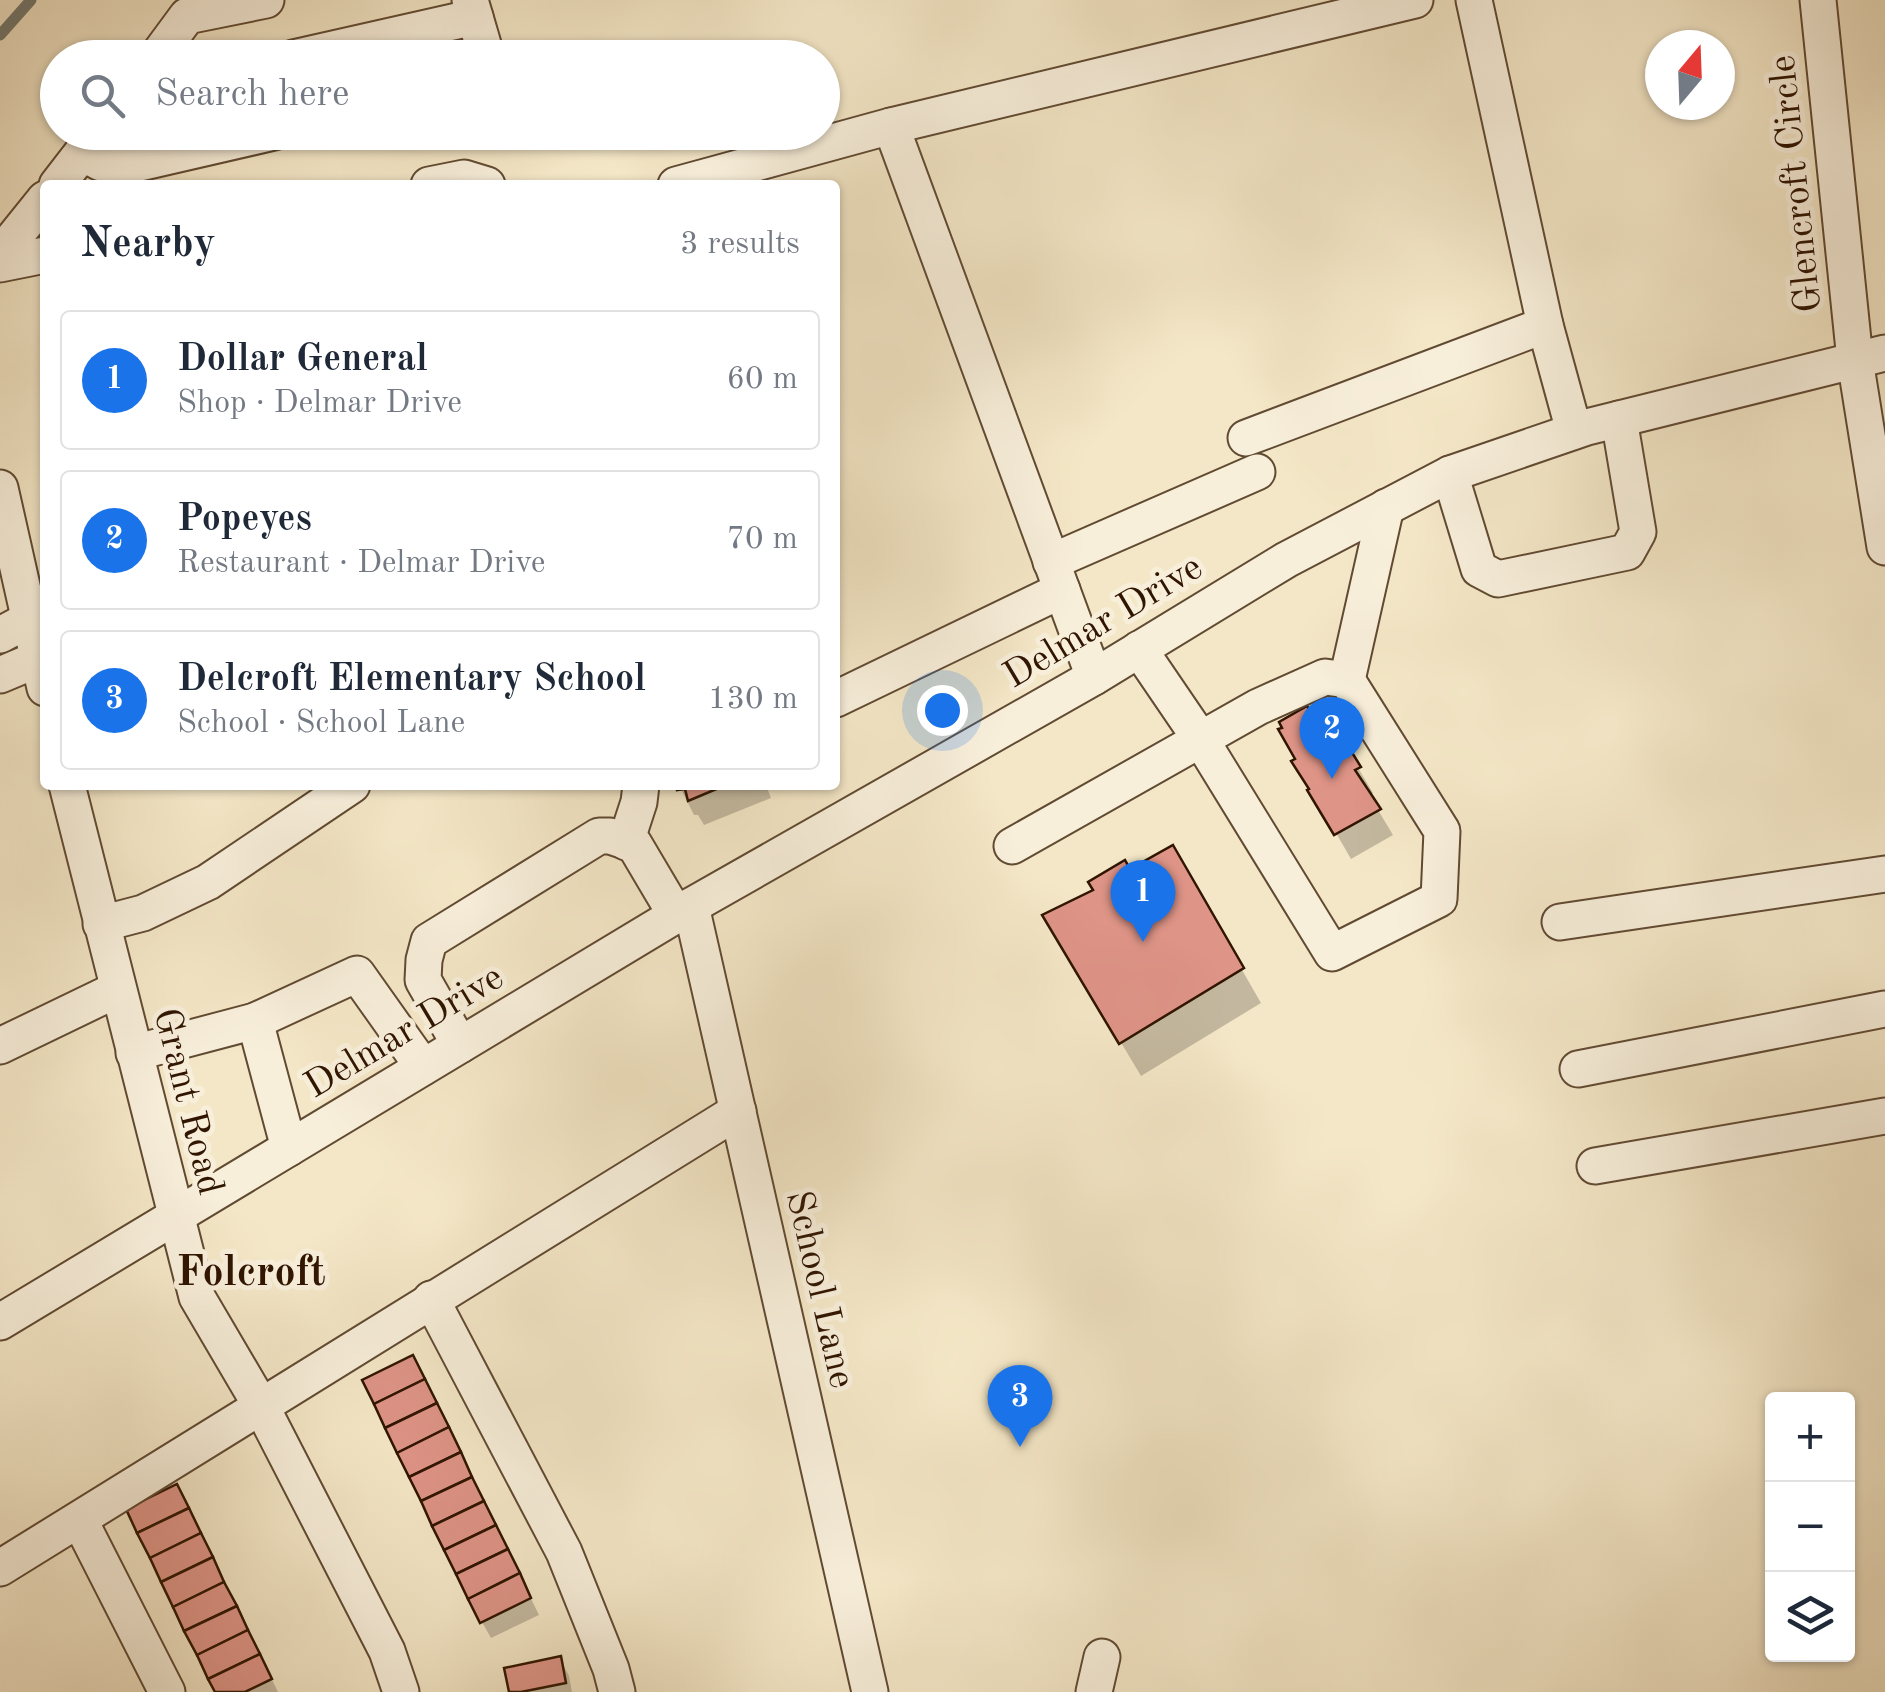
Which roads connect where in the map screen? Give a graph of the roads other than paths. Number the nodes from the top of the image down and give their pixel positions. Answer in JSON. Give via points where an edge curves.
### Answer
{"nodes":[{"id":1,"x":266,"y":0,"type":"edge"},
{"id":2,"x":1414,"y":0,"type":"edge"},
{"id":3,"x":1474,"y":0,"type":"edge"},
{"id":4,"x":1818,"y":0,"type":"edge"},
{"id":5,"x":472,"y":8,"type":"edge"},
{"id":6,"x":170,"y":40,"type":"edge"},
{"id":7,"x":357,"y":40,"type":"edge"},
{"id":8,"x":482,"y":40,"type":"edge"},
{"id":9,"x":892,"y":126,"type":"junction"},
{"id":10,"x":840,"y":140,"type":"edge"},
{"id":11,"x":84,"y":150,"type":"edge"},
{"id":12,"x":94,"y":150,"type":"edge"},
{"id":13,"x":196,"y":150,"type":"edge"},
{"id":14,"x":804,"y":150,"type":"edge"},
{"id":15,"x":61,"y":180,"type":"edge"},
{"id":16,"x":694,"y":180,"type":"edge"},
{"id":17,"x":40,"y":206,"type":"edge"},
{"id":18,"x":0,"y":255,"type":"edge"},
{"id":19,"x":40,"y":256,"type":"edge"},
{"id":20,"x":0,"y":264,"type":"edge"},
{"id":21,"x":1544,"y":325,"type":"junction"},
{"id":22,"x":1870,"y":357,"type":"edge"},
{"id":23,"x":1618,"y":419,"type":"junction"},
{"id":24,"x":1574,"y":431,"type":"junction"},
{"id":25,"x":1246,"y":438,"type":"dead end"},
{"id":26,"x":1257,"y":472,"type":"dead end"},
{"id":27,"x":1450,"y":474,"type":"junction"},
{"id":28,"x":0,"y":488,"type":"edge"},
{"id":29,"x":1386,"y":507,"type":"junction"},
{"id":30,"x":1885,"y":548,"type":"edge"},
{"id":31,"x":1056,"y":576,"type":"junction"},
{"id":32,"x":25,"y":622,"type":"edge"},
{"id":33,"x":1139,"y":649,"type":"junction"},
{"id":34,"x":40,"y":667,"type":"edge"},
{"id":35,"x":40,"y":673,"type":"edge"},
{"id":36,"x":0,"y":674,"type":"edge"},
{"id":37,"x":1094,"y":677,"type":"junction"},
{"id":38,"x":1347,"y":680,"type":"junction"},
{"id":39,"x":840,"y":696,"type":"edge"},
{"id":40,"x":1202,"y":740,"type":"junction"},
{"id":41,"x":68,"y":790,"type":"edge"},
{"id":42,"x":345,"y":790,"type":"edge"},
{"id":43,"x":640,"y":790,"type":"edge"},
{"id":44,"x":626,"y":842,"type":"junction"},
{"id":45,"x":1012,"y":846,"type":"dead end"},
{"id":46,"x":1885,"y":874,"type":"edge"},
{"id":47,"x":684,"y":910,"type":"junction"},
{"id":48,"x":1560,"y":922,"type":"dead end"},
{"id":49,"x":102,"y":924,"type":"junction"},
{"id":50,"x":118,"y":989,"type":"junction"},
{"id":51,"x":1885,"y":1008,"type":"edge"},
{"id":52,"x":255,"y":1021,"type":"junction"},
{"id":53,"x":460,"y":1045,"type":"junction"},
{"id":54,"x":0,"y":1046,"type":"edge"},
{"id":55,"x":134,"y":1052,"type":"junction"},
{"id":56,"x":423,"y":1068,"type":"junction"},
{"id":57,"x":1578,"y":1069,"type":"dead end"},
{"id":58,"x":738,"y":1111,"type":"junction"},
{"id":59,"x":1885,"y":1116,"type":"edge"},
{"id":60,"x":289,"y":1148,"type":"junction"},
{"id":61,"x":1595,"y":1166,"type":"dead end"},
{"id":62,"x":176,"y":1216,"type":"junction"},
{"id":63,"x":431,"y":1299,"type":"junction"},
{"id":64,"x":0,"y":1322,"type":"edge"},
{"id":65,"x":261,"y":1406,"type":"junction"},
{"id":66,"x":80,"y":1521,"type":"junction"},
{"id":67,"x":0,"y":1568,"type":"edge"},
{"id":68,"x":1102,"y":1658,"type":"dead end"},
{"id":69,"x":167,"y":1692,"type":"edge"},
{"id":70,"x":402,"y":1692,"type":"edge"},
{"id":71,"x":617,"y":1692,"type":"edge"},
{"id":72,"x":870,"y":1692,"type":"edge"},
{"id":73,"x":1094,"y":1692,"type":"edge"}],
"edges":[{"from":1,"to":6,"type":"street","via":[[188,16]]},
{"from":2,"to":9,"type":"street"},
{"from":3,"to":21,"type":"street"},
{"from":4,"to":22,"type":"street","name":"Glencroft Circle"},
{"from":5,"to":7,"type":"street"},
{"from":5,"to":8,"type":"street"},
{"from":9,"to":10,"type":"street"},
{"from":9,"to":31,"type":"street"},
{"from":11,"to":15,"type":"street"},
{"from":12,"to":13,"type":"street","via":[[101,163],[131,165]]},
{"from":14,"to":16,"type":"street"},
{"from":17,"to":18,"type":"street"},
{"from":19,"to":20,"type":"street"},
{"from":21,"to":24,"type":"street"},
{"from":21,"to":25,"type":"street"},
{"from":22,"to":23,"type":"street","name":"Delmar Drive"},
{"from":22,"to":30,"type":"street","name":"Glencroft Circle"},
{"from":23,"to":24,"type":"street","name":"Delmar Drive"},
{"from":23,"to":27,"type":"street","via":[[1638,532],[1627,552],[1498,579],[1479,569]]},
{"from":24,"to":27,"type":"street","name":"Delmar Drive"},
{"from":26,"to":31,"type":"street"},
{"from":27,"to":29,"type":"street","name":"Delmar Drive"},
{"from":28,"to":32,"type":"street"},
{"from":29,"to":33,"type":"street","name":"Delmar Drive"},
{"from":29,"to":38,"type":"street"},
{"from":31,"to":37,"type":"street"},
{"from":31,"to":39,"type":"street"},
{"from":32,"to":34,"type":"street"},
{"from":33,"to":37,"type":"street","name":"Delmar Drive"},
{"from":33,"to":40,"type":"street"},
{"from":35,"to":36,"type":"street"},
{"from":37,"to":47,"type":"street","name":"Delmar Drive"},
{"from":38,"to":40,"type":"street","via":[[1325,677]]},
{"from":38,"to":40,"type":"street","via":[[1442,830],[1439,899],[1332,953]]},
{"from":40,"to":45,"type":"street"},
{"from":41,"to":49,"type":"street","name":"Grant Road"},
{"from":42,"to":49,"type":"street","via":[[208,882]]},
{"from":43,"to":44,"type":"street"},
{"from":44,"to":47,"type":"street","name":"School Lane"},
{"from":44,"to":53,"type":"street","via":[[599,836],[429,941],[423,980]]},
{"from":46,"to":48,"type":"street"},
{"from":47,"to":53,"type":"street","name":"Delmar Drive"},
{"from":47,"to":58,"type":"street","name":"School Lane"},
{"from":49,"to":50,"type":"street","name":"Grant Road"},
{"from":50,"to":54,"type":"street"},
{"from":50,"to":55,"type":"street","name":"Grant Road"},
{"from":51,"to":57,"type":"street"},
{"from":52,"to":55,"type":"street"},
{"from":52,"to":56,"type":"street","via":[[357,974]]},
{"from":52,"to":60,"type":"street"},
{"from":53,"to":56,"type":"street","name":"Delmar Drive"},
{"from":55,"to":62,"type":"street","name":"Grant Road"},
{"from":56,"to":60,"type":"street","name":"Delmar Drive"},
{"from":58,"to":63,"type":"street"},
{"from":58,"to":72,"type":"street","name":"School Lane"},
{"from":59,"to":61,"type":"street"},
{"from":60,"to":62,"type":"street","name":"Delmar Drive"},
{"from":62,"to":64,"type":"street","name":"Delmar Drive"},
{"from":62,"to":65,"type":"street","name":"Grant Road","via":[[197,1297]]},
{"from":63,"to":65,"type":"street"},
{"from":63,"to":71,"type":"street","via":[[564,1552]]},
{"from":65,"to":66,"type":"street"},
{"from":65,"to":70,"type":"street","name":"Grant Road"},
{"from":66,"to":67,"type":"street"},
{"from":66,"to":69,"type":"street"},
{"from":68,"to":73,"type":"street"}]}
